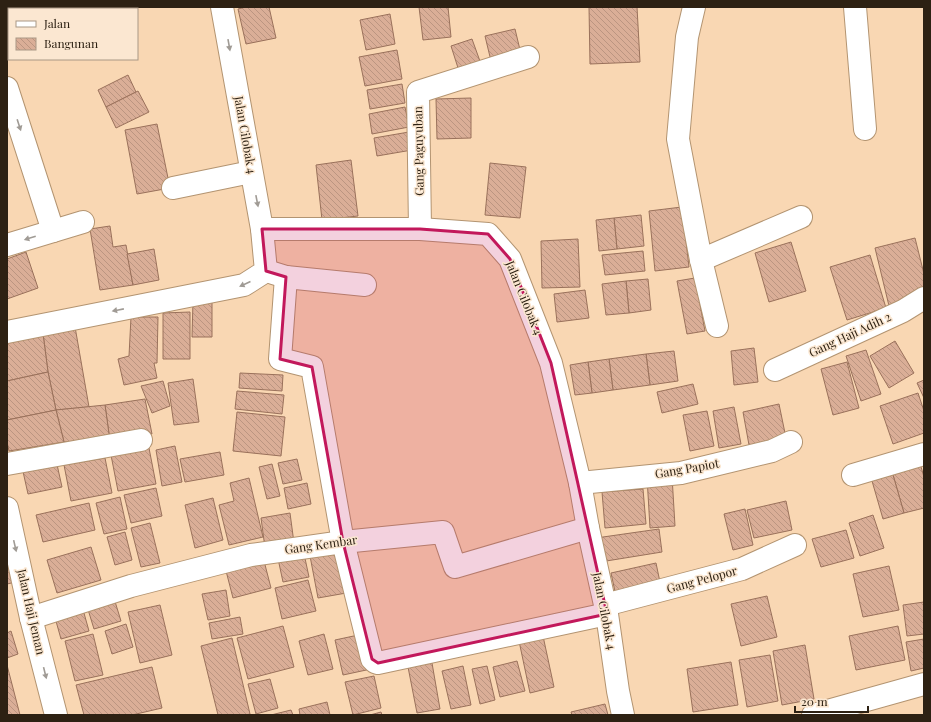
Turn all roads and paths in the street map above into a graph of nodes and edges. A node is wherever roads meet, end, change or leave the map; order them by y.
1 (222, 7) edge
2 (694, 7) edge
3 (855, 7) edge
4 (528, 57) dead end
5 (7, 88) edge
6 (865, 129) dead end
7 (251, 172) junction
8 (173, 188) dead end
9 (801, 217) dead end
10 (83, 222) dead end
11 (262, 229) junction
12 (420, 229) junction
13 (53, 231) junction
14 (7, 245) edge
15 (701, 260) junction
16 (276, 274) junction
17 (366, 284) dead end
18 (924, 298) edge
19 (718, 326) dead end
20 (7, 332) edge
21 (775, 370) dead end
22 (141, 440) dead end
23 (791, 442) dead end
24 (924, 454) edge
25 (7, 464) edge
26 (853, 475) dead end
27 (580, 483) junction
28 (7, 508) edge
29 (588, 528) junction
30 (343, 542) junction
31 (795, 545) dead end
32 (606, 610) junction
33 (32, 618) junction
34 (924, 684) edge
35 (56, 715) edge
36 (623, 715) edge
37 (816, 715) edge

1 -> 7 street, Jalan Cilobak 4
2 - 15 street
3 - 6 street
4 - 12 street, Gang Paguyuban
5 -> 13 street
7 - 8 street
7 -> 11 street, Jalan Cilobak 4
9 - 15 street
10 - 13 street
11 - 12 street, Jalan Cilobak 4
11 - 16 street
12 - 27 street, Jalan Cilobak 4
13 -> 14 street
15 - 19 street
16 - 17 street
16 -> 20 street
16 - 30 street
18 - 21 street, Gang Haji Adih 2
22 - 25 street
23 - 27 street, Gang Papiot
24 - 26 street
27 - 29 street, Jalan Cilobak 4
28 -> 33 street, Jalan Haji Jeman
29 - 30 street, Gang Kembar
29 - 32 street, Jalan Cilobak 4
30 - 32 street, Gang Pelopor
30 - 33 street, Gang Kembar
31 - 32 street, Gang Pelopor
32 - 36 street, Jalan Cilobak 4
33 -> 35 street, Jalan Haji Jeman
34 - 37 street

